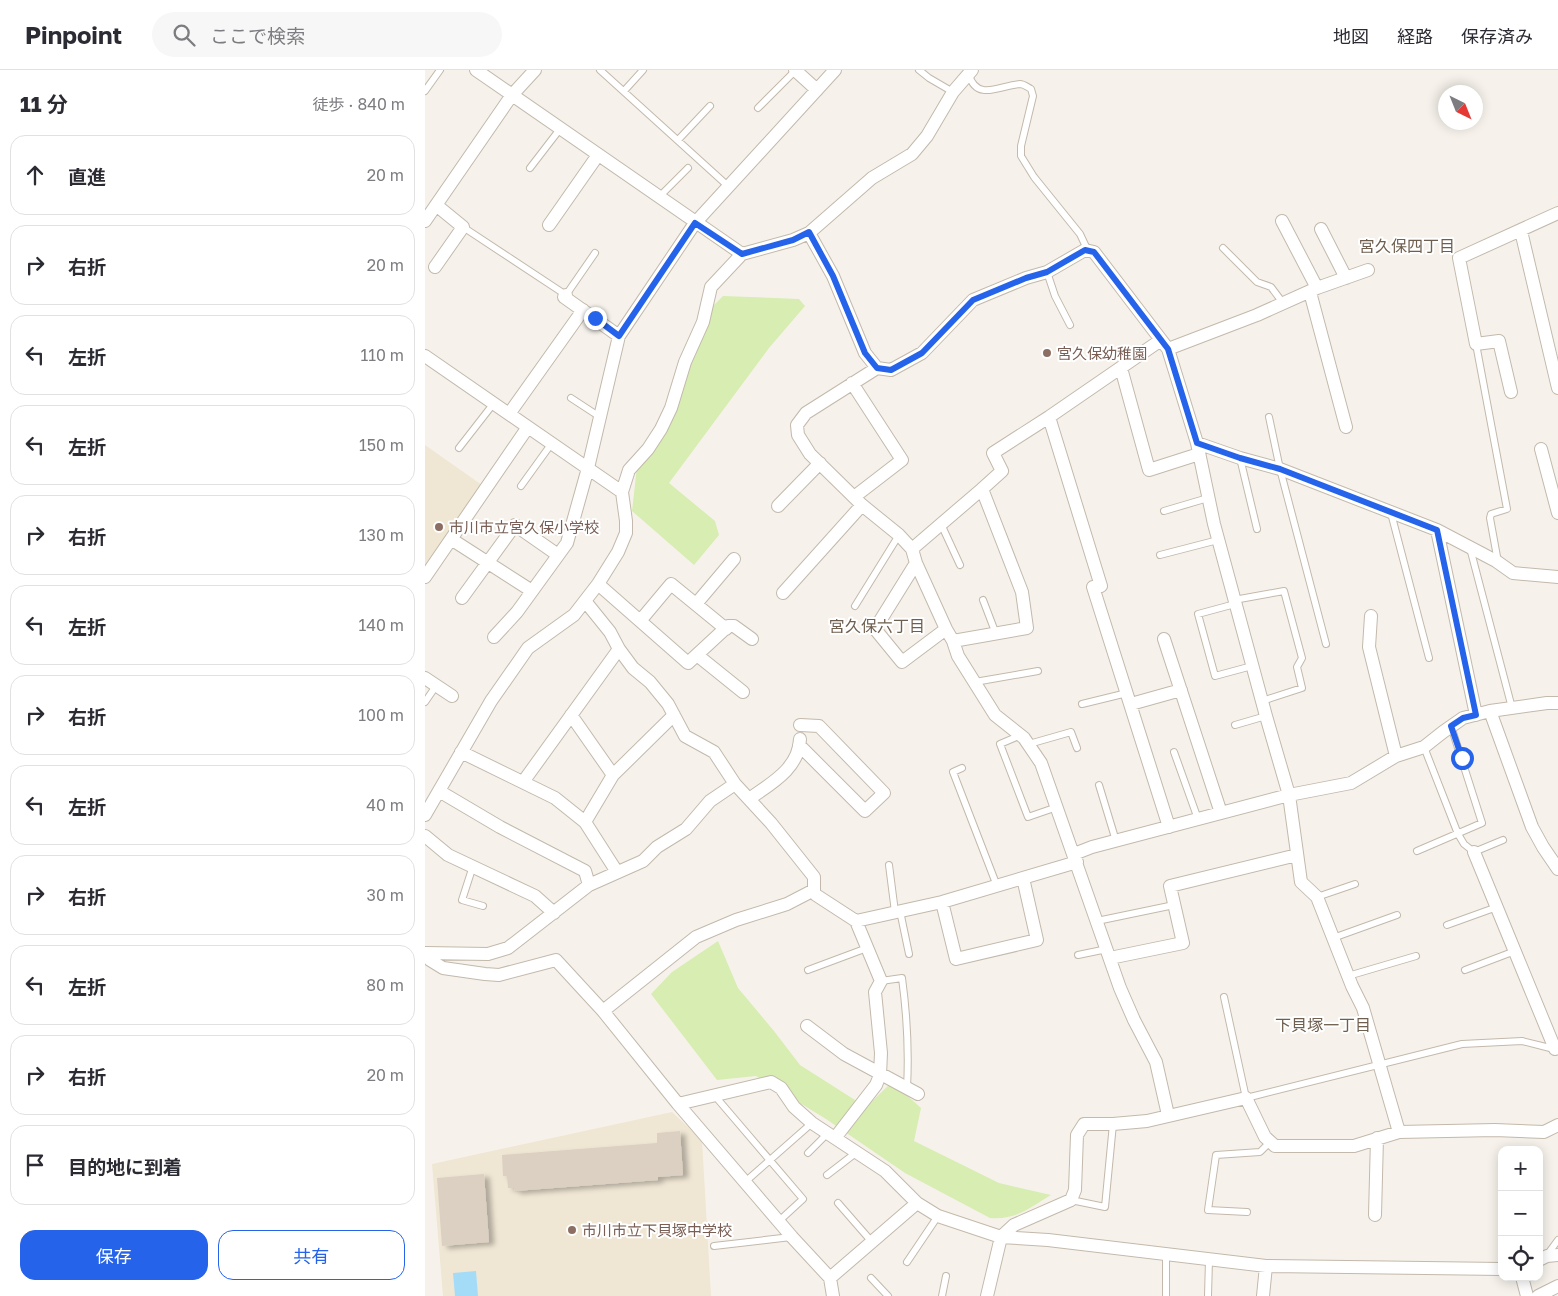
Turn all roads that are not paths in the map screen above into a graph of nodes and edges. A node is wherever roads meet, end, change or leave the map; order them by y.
1 (440, 70) edge
2 (476, 70) edge
3 (535, 70) edge
4 (643, 70) edge
5 (796, 70) edge
6 (835, 70) edge
7 (919, 70) edge
8 (603, 71) edge
9 (970, 73) edge
10 (817, 90) junction
11 (425, 91) edge
12 (623, 91) junction
13 (953, 92) junction
14 (512, 95) junction
15 (710, 106) dead end
16 (758, 108) dead end
17 (560, 129) junction
18 (678, 140) junction
19 (598, 156) junction
20 (530, 168) dead end
21 (688, 168) dead end
22 (728, 186) junction
23 (658, 198) junction
24 (436, 205) junction
25 (1558, 213) edge
26 (425, 221) edge
27 (1282, 221) dead end
28 (695, 223) junction
29 (549, 225) dead end
30 (463, 226) junction
31 (1321, 229) dead end
32 (1521, 231) junction
33 (809, 232) junction
34 (1223, 248) dead end
35 (1088, 251) junction
36 (595, 253) dead end
37 (742, 254) junction
38 (435, 267) dead end
39 (1368, 270) dead end
40 (1047, 272) junction
41 (1346, 278) junction
42 (1313, 290) junction
43 (566, 294) junction
44 (1283, 304) junction
45 (583, 310) junction
46 (1070, 325) dead end
47 (619, 336) junction
48 (1165, 344) junction
49 (1476, 344) junction
50 (425, 356) edge
51 (877, 368) junction
52 (1121, 368) junction
53 (852, 383) junction
54 (1558, 388) edge
55 (1511, 392) dead end
56 (571, 398) dead end
57 (493, 403) junction
58 (509, 414) junction
59 (1049, 417) junction
60 (1269, 417) dead end
61 (600, 418) junction
62 (528, 427) junction
63 (1346, 427) dead end
64 (551, 443) junction
65 (459, 448) dead end
66 (1198, 448) junction
67 (1541, 449) dead end
68 (1240, 458) junction
69 (819, 464) junction
70 (588, 468) junction
71 (1280, 469) junction
72 (521, 486) dead end
73 (982, 488) junction
74 (621, 492) junction
75 (1208, 498) junction
76 (857, 501) junction
77 (779, 506) dead end
78 (1164, 512) dead end
79 (1558, 512) edge
80 (1391, 513) junction
81 (941, 524) junction
82 (1257, 529) dead end
83 (1437, 530) junction
84 (899, 535) junction
85 (451, 539) junction
86 (1218, 540) junction
87 (1469, 547) junction
88 (913, 548) junction
89 (558, 555) junction
90 (1160, 555) dead end
91 (735, 559) dead end
92 (1498, 562) junction
93 (489, 563) junction
94 (917, 563) junction
95 (960, 565) dead end
96 (425, 577) edge
97 (1558, 577) edge
98 (598, 584) junction
99 (532, 591) junction
100 (783, 593) dead end
101 (462, 598) dead end
102 (983, 600) dead end
103 (585, 602) junction
104 (1235, 602) junction
105 (696, 604) junction
106 (855, 606) dead end
107 (1371, 616) dead end
108 (640, 621) junction
109 (726, 629) junction
110 (946, 629) junction
111 (996, 634) junction
112 (494, 637) dead end
113 (1164, 639) dead end
114 (752, 640) dead end
115 (953, 641) junction
116 (1325, 644) dead end
117 (619, 649) junction
118 (697, 655) junction
119 (1429, 658) dead end
120 (1252, 666) junction
121 (1037, 671) dead end
122 (425, 678) edge
123 (974, 682) junction
124 (436, 686) junction
125 (1181, 690) junction
126 (743, 692) dead end
127 (452, 696) dead end
128 (1129, 699) junction
129 (1262, 701) junction
130 (425, 702) edge
131 (1558, 703) edge
132 (1082, 704) dead end
133 (1512, 708) junction
134 (1490, 711) junction
135 (571, 714) junction
136 (673, 715) junction
137 (1476, 715) junction
138 (1266, 716) junction
139 (1235, 725) dead end
140 (1451, 726) junction
141 (1025, 740) junction
142 (799, 745) junction
143 (1424, 747) junction
144 (1077, 748) dead end
145 (461, 752) junction
146 (1174, 752) dead end
147 (1396, 756) junction
148 (962, 768) dead end
149 (613, 775) junction
150 (523, 782) junction
151 (735, 784) junction
152 (1099, 786) dead end
153 (439, 791) junction
154 (1289, 795) junction
155 (749, 799) junction
156 (1057, 807) junction
157 (1221, 813) junction
158 (425, 815) edge
159 (1198, 819) junction
160 (585, 822) junction
161 (1169, 827) junction
162 (1458, 834) junction
163 (425, 836) edge
164 (1503, 840) dead end
165 (1116, 841) junction
166 (1417, 851) dead end
167 (1474, 852) junction
168 (1297, 855) junction
169 (1075, 858) junction
170 (889, 865) dead end
171 (473, 866) junction
172 (1558, 869) edge
173 (617, 872) junction
174 (1023, 878) junction
175 (1355, 884) dead end
176 (589, 885) junction
177 (997, 886) junction
178 (814, 890) junction
179 (1317, 897) junction
180 (942, 902) junction
181 (1175, 905) junction
182 (483, 906) dead end
183 (1497, 907) junction
184 (898, 912) junction
185 (554, 913) junction
186 (1397, 915) dead end
187 (856, 921) junction
188 (1097, 921) junction
189 (1447, 925) dead end
190 (1333, 938) junction
191 (867, 948) junction
192 (1515, 951) junction
193 (425, 954) edge
194 (909, 954) dead end
195 (1109, 954) junction
196 (1078, 955) dead end
197 (1416, 956) dead end
198 (808, 970) dead end
199 (1465, 970) dead end
200 (1348, 976) junction
201 (881, 981) junction
202 (1224, 997) dead end
203 (603, 1011) junction
204 (807, 1026) dead end
205 (1557, 1050) edge
206 (1380, 1064) junction
207 (880, 1073) junction
208 (913, 1091) joint
209 (714, 1095) junction
210 (1246, 1098) junction
211 (678, 1104) junction
212 (1168, 1115) junction
213 (812, 1123) junction
214 (1113, 1124) junction
215 (1558, 1125) edge
216 (1399, 1132) junction
217 (831, 1136) junction
218 (1377, 1138) junction
219 (1270, 1142) junction
220 (808, 1152) dead end
221 (857, 1152) junction
222 (769, 1161) junction
223 (827, 1175) dead end
224 (745, 1182) junction
225 (1071, 1200) junction
226 (838, 1203) dead end
227 (917, 1203) junction
228 (1247, 1212) dead end
229 (1375, 1215) dead end
230 (938, 1216) junction
231 (779, 1221) junction
232 (792, 1237) junction
233 (1001, 1237) junction
234 (1558, 1240) edge
235 (872, 1242) junction
236 (714, 1246) dead end
237 (1166, 1254) junction
238 (1548, 1257) edge
239 (1209, 1260) junction
240 (907, 1262) dead end
241 (1266, 1266) junction
242 (1498, 1269) edge
243 (946, 1276) dead end
244 (830, 1278) junction
245 (871, 1278) dead end
246 (1523, 1281) edge
247 (1558, 1286) edge
248 (833, 1296) edge
249 (888, 1296) edge
250 (942, 1296) edge
251 (987, 1296) edge
252 (1166, 1296) edge
253 (1208, 1296) edge
254 (1263, 1296) edge
255 (1527, 1296) edge
256 (1538, 1296) edge

1 - 11 lane
2 - 14 street
3 - 14 street
4 - 12 lane
5 - 10 street
5 - 16 lane
6 - 10 street
7 - 13 lane
8 - 12 lane
9 - 13 street
9 - 35 lane
10 - 22 street
12 - 18 lane
13 - 33 street
14 - 17 street
14 - 24 street
15 - 18 lane
17 - 19 street
17 - 20 lane
18 - 22 lane
19 - 23 street
19 - 29 street
21 - 23 lane
22 - 28 street
23 - 28 street
24 - 26 street
24 - 30 street
25 - 32 street
27 - 42 street
28 - 37 street
28 - 47 street
30 - 38 street
30 - 43 lane
31 - 41 street
32 - 49 street
32 - 54 street
33 - 37 street
33 - 51 street
34 - 44 lane
35 - 40 street
35 - 48 street
36 - 43 lane
37 - 74 street
39 - 41 street
40 - 46 lane
40 - 51 street
41 - 42 street
42 - 44 street
42 - 63 street
43 - 45 street
44 - 48 street
45 - 47 street
45 - 58 street
47 - 61 street
48 - 52 street
48 - 66 street
49 - 55 street
49 - 92 lane
50 - 57 street
51 - 53 street
52 - 59 street
52 - 66 street
53 - 69 street
53 - 76 street
56 - 61 lane
57 - 58 street
57 - 65 lane
58 - 62 street
59 - 73 street
59 - 128 street
60 - 71 lane
61 - 70 street
62 - 64 street
62 - 85 street
64 - 70 street
64 - 72 lane
66 - 68 street
66 - 75 street
67 - 79 street
68 - 71 street
68 - 82 lane
69 - 76 street
69 - 77 street
70 - 74 street
70 - 89 street
71 - 80 street
71 - 116 lane
73 - 81 street
73 - 111 street
74 - 98 street
75 - 78 lane
75 - 86 street
76 - 84 street
76 - 100 street
80 - 83 street
80 - 119 lane
81 - 88 street
81 - 95 lane
83 - 87 street
83 - 137 street
84 - 88 street
84 - 106 lane
85 - 93 street
85 - 96 street
86 - 90 lane
86 - 104 street
87 - 92 street
87 - 133 lane
88 - 94 street
89 - 93 street
89 - 99 street
91 - 105 street
92 - 97 street
93 - 99 street
93 - 101 street
94 - 110 street
94 - 110 street
98 - 103 street
98 - 108 street
99 - 112 street
102 - 111 lane
103 - 117 street
103 - 145 street
104 - 120 street
104 - 120 lane
104 - 129 lane
105 - 108 street
105 - 109 street
107 - 147 street
108 - 118 street
109 - 114 street
109 - 118 street
110 - 115 street
111 - 115 street
113 - 125 street
115 - 123 street
117 - 135 street
117 - 136 street
118 - 126 street
120 - 129 street
121 - 123 lane
122 - 124 street
123 - 141 street
124 - 127 street
124 - 130 lane
125 - 128 street
125 - 157 street
128 - 132 lane
128 - 161 street
129 - 138 street
131 - 133 street
133 - 134 street
134 - 137 street
134 - 172 street
135 - 149 street
135 - 150 street
136 - 149 street
136 - 151 street
137 - 140 street
138 - 139 lane
138 - 154 street
140 - 143 street
140 - 162 lane
141 - 144 lane
141 - 156 street
141 - 156 lane
142 - 142 street
142 - 155 street
143 - 147 street
143 - 162 lane
145 - 150 street
145 - 153 street
146 - 159 lane
147 - 154 street
148 - 177 lane
149 - 160 street
150 - 160 street
151 - 155 street
151 - 173 street
152 - 165 lane
153 - 158 street
153 - 176 street
154 - 157 street
154 - 168 street
155 - 178 street
156 - 169 street
157 - 159 street
159 - 161 street
160 - 173 street
161 - 165 street
162 - 166 lane
162 - 167 lane
163 - 171 street
164 - 167 lane
165 - 169 street
167 - 183 street
168 - 179 street
168 - 181 street
169 - 174 street
169 - 188 street
170 - 184 lane
171 - 182 lane
171 - 185 street
173 - 176 street
174 - 177 street
174 - 180 street
175 - 179 lane
176 - 185 street
177 - 180 street
178 - 187 street
178 - 203 street
179 - 190 street
180 - 184 street
181 - 188 lane
181 - 195 street
183 - 189 lane
183 - 192 street
184 - 187 street
184 - 194 lane
185 - 193 street
186 - 190 lane
187 - 191 street
188 - 195 street
190 - 200 street
191 - 198 lane
191 - 201 street
192 - 199 lane
192 - 205 street
193 - 203 street
195 - 196 lane
195 - 212 street
197 - 200 lane
200 - 206 street
201 - 207 street
201 - 208 lane
202 - 210 lane
203 - 211 street
204 - 207 street
205 - 206 lane
206 - 210 lane
206 - 216 street
207 - 208 street
207 - 217 street
209 - 211 street
209 - 213 street
209 - 222 lane
210 - 212 street
210 - 219 street
211 - 224 street
212 - 214 street
213 - 217 street
213 - 222 lane
214 - 225 street
214 - 225 lane
215 - 216 street
216 - 218 street
217 - 220 lane
217 - 221 street
218 - 219 street
218 - 229 street
219 - 228 lane
221 - 223 lane
221 - 227 street
222 - 224 lane
222 - 231 lane
224 - 231 street
225 - 233 street
226 - 235 lane
227 - 230 street
227 - 235 street
230 - 233 street
230 - 240 lane
231 - 232 street
232 - 236 lane
232 - 244 street
233 - 237 street
233 - 251 street
234 - 238 lane
235 - 244 street
237 - 239 street
237 - 252 lane
239 - 241 street
239 - 253 lane
241 - 242 street
241 - 254 street
243 - 250 lane
244 - 248 street
245 - 249 lane
246 - 255 street
247 - 256 street

